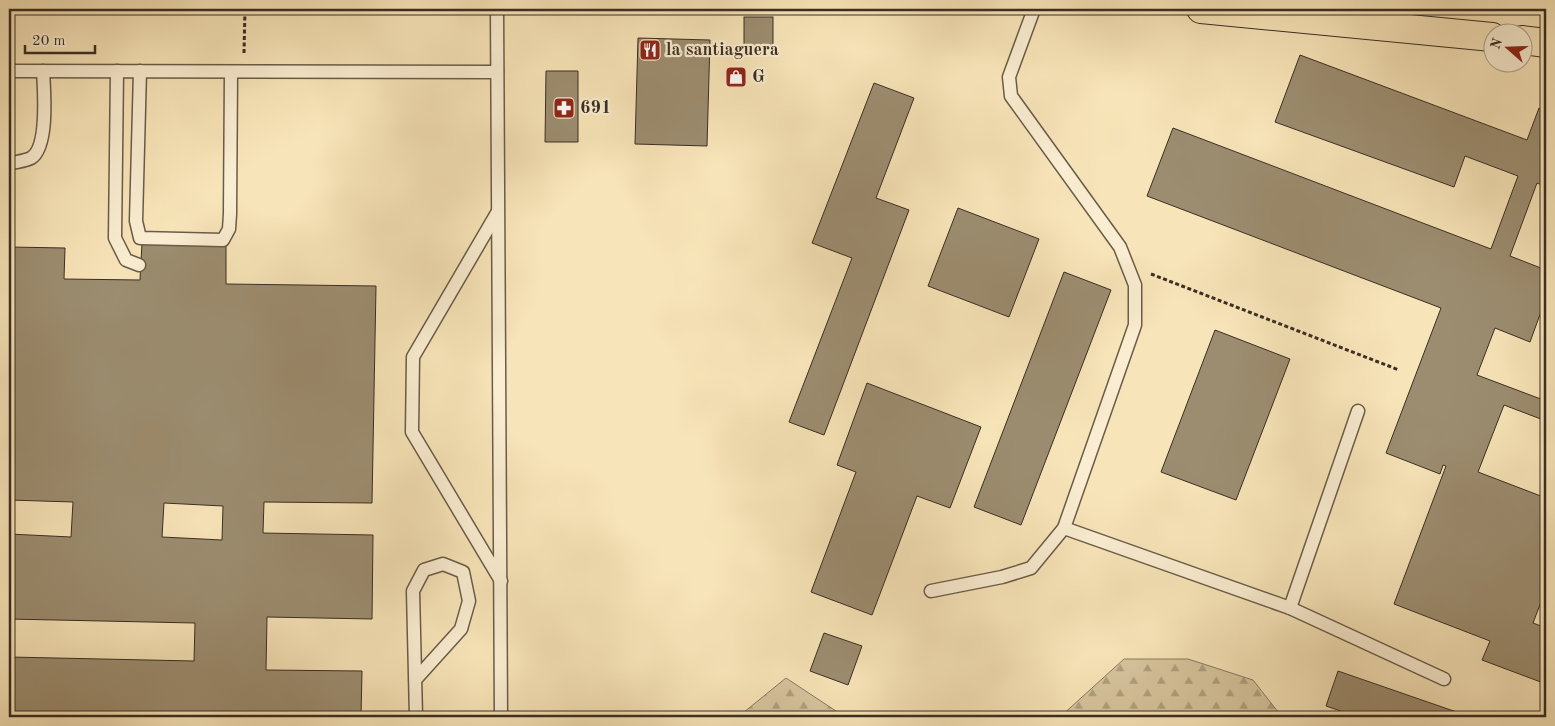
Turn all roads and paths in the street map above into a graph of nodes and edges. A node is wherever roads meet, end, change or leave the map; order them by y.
1 (245, 9) edge
2 (497, 9) edge
3 (1034, 9) edge
4 (1201, 9) edge
5 (1482, 36) edge
6 (1532, 41) edge
7 (1546, 43) edge
8 (9, 71) edge
9 (43, 71) junction
10 (117, 71) junction
11 (140, 71) junction
12 (238, 72) junction
13 (497, 72) junction
14 (9, 164) edge
15 (498, 212) junction
16 (139, 265) dead end
17 (1127, 265) junction
18 (1399, 370) dead end
19 (1358, 410) dead end
20 (1064, 528) junction
21 (501, 581) junction
22 (931, 592) dead end
23 (1290, 608) junction
24 (1444, 679) dead end
25 (415, 680) junction
26 (416, 717) edge
27 (501, 717) edge

1 - 12 path
2 - 13 lane
3 - 17 lane
4 - 5 main road
6 - 7 main road
8 - 9 lane
9 - 10 lane
9 - 14 lane
10 - 11 lane
10 - 16 lane
11 - 12 lane
11 - 12 lane
12 - 13 lane
13 - 15 lane
15 - 21 lane
15 - 21 lane
17 - 18 path
17 - 20 lane
19 - 23 lane
20 - 22 lane
20 - 23 lane
21 - 27 lane
23 - 24 lane
25 - 25 lane
25 - 26 lane

